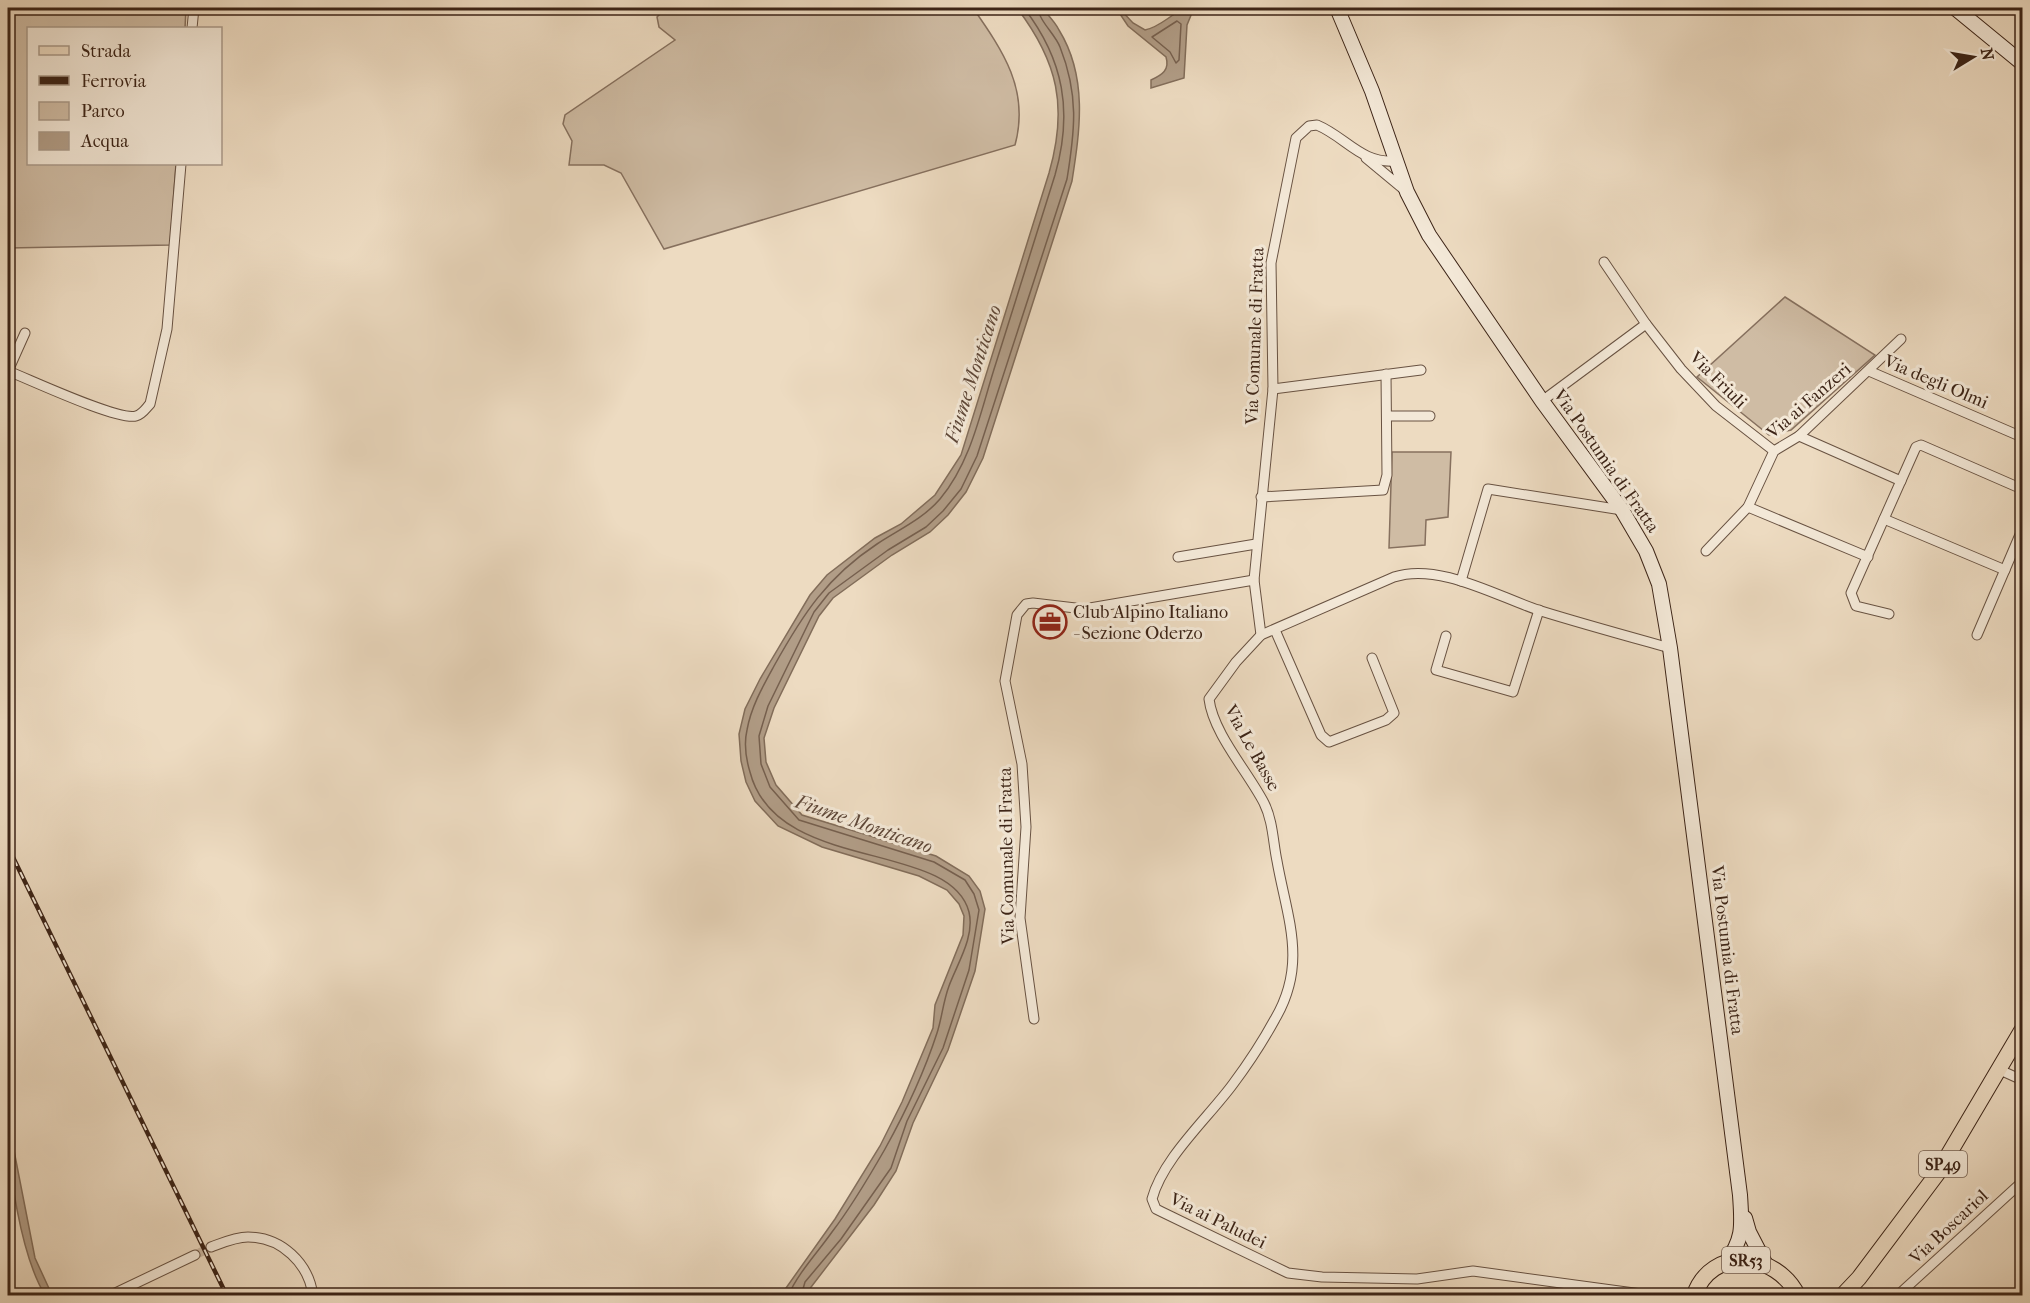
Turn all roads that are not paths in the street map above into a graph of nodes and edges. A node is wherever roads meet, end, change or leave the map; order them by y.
1 (194, 8) edge
2 (1336, 8) edge
3 (1955, 8) edge
4 (192, 27) edge
5 (2022, 63) edge
6 (1365, 156) junction
7 (1396, 161) junction
8 (181, 165) edge
9 (1407, 192) junction
10 (1604, 262) dead end
11 (1646, 324) junction
12 (25, 333) dead end
13 (1901, 339) dead end
14 (1421, 370) dead end
15 (1869, 371) junction
16 (1386, 374) junction
17 (1273, 388) junction
18 (1542, 401) junction
19 (1387, 416) junction
20 (1430, 416) dead end
21 (1799, 436) junction
22 (2022, 437) edge
23 (1774, 451) junction
24 (1901, 481) junction
25 (2022, 489) edge
26 (1261, 497) junction
27 (1748, 507) junction
28 (1622, 510) junction
29 (1884, 519) junction
30 (2022, 530) edge
31 (1256, 544) junction
32 (1706, 551) dead end
33 (1179, 557) dead end
34 (1868, 557) junction
35 (2005, 570) junction
36 (1254, 580) junction
37 (1461, 581) junction
38 (1539, 610) junction
39 (1889, 614) dead end
40 (1275, 630) junction
41 (1260, 635) junction
42 (1977, 635) dead end
43 (1446, 636) dead end
44 (1670, 648) junction
45 (1372, 658) dead end
46 (1276, 858) joint
47 (1034, 1019) dead end
48 (2022, 1030) edge
49 (2000, 1070) junction
50 (2022, 1080) edge
51 (2022, 1182) edge
52 (1740, 1195) junction
53 (211, 1247) tunnel mouth
54 (195, 1255) tunnel mouth
55 (1726, 1263) junction
56 (1765, 1263) junction
57 (1796, 1291) edge
58 (1842, 1293) edge
59 (1692, 1294) edge
60 (1651, 1295) edge
61 (109, 1296) edge
62 (313, 1296) edge
63 (1807, 1296) edge
64 (1897, 1296) edge

1 - 4 street
2 - 7 main road, Via Postumia di Fratta / SR53
3 - 5 main road
6 - 7 street, Via Comunale di Fratta
6 - 9 street
6 - 17 street, Via Comunale di Fratta
7 - 9 main road, Via Postumia di Fratta / SR53
8 - 12 street
9 - 18 main road, Via Postumia di Fratta / SR53
10 - 11 street, Via Friuli
11 - 18 street
11 - 23 street, Via Friuli
13 - 15 street, Via ai Fanzeri
14 - 16 street
15 - 21 street, Via ai Fanzeri
15 - 22 street, Via degli Olmi
16 - 17 street
16 - 19 street
17 - 26 street, Via Comunale di Fratta
18 - 28 main road, Via Postumia di Fratta / SR53
19 - 20 street
19 - 26 street
21 - 23 street, Via ai Fanzeri
21 - 24 street
23 - 27 street, Via ai Fanzeri
24 - 25 street
24 - 29 street
26 - 31 street, Via Comunale di Fratta
27 - 32 street, Via ai Fanzeri
27 - 34 street
28 - 37 street
28 - 44 main road, Via Postumia di Fratta / SR53
29 - 34 street
29 - 35 street
30 - 35 street
31 - 33 street
31 - 36 street, Via Comunale di Fratta
34 - 39 street
35 - 42 street
36 - 41 street
36 - 47 street, Via Comunale di Fratta
37 - 38 street, Via Le Basse
37 - 40 street, Via Le Basse
38 - 43 street
38 - 44 street, Via Le Basse
40 - 41 street, Via Le Basse
40 - 45 street
41 - 46 street, Via Le Basse
44 - 52 main road, Via Postumia di Fratta / SR53
46 - 60 street, Via ai Paludei
48 - 49 main road, SP49
49 - 50 street
49 - 58 main road, SP49
51 - 64 street, Via Boscariol
52 - 55 main road, Via Postumia di Fratta / SR53
52 - 56 main road, Via Postumia di Fratta / SR53
53 - 62 street
54 - 61 street
55 - 56 main road, SR53
55 - 59 main road, SR53
56 - 57 main road, SR53
57 - 63 main road

